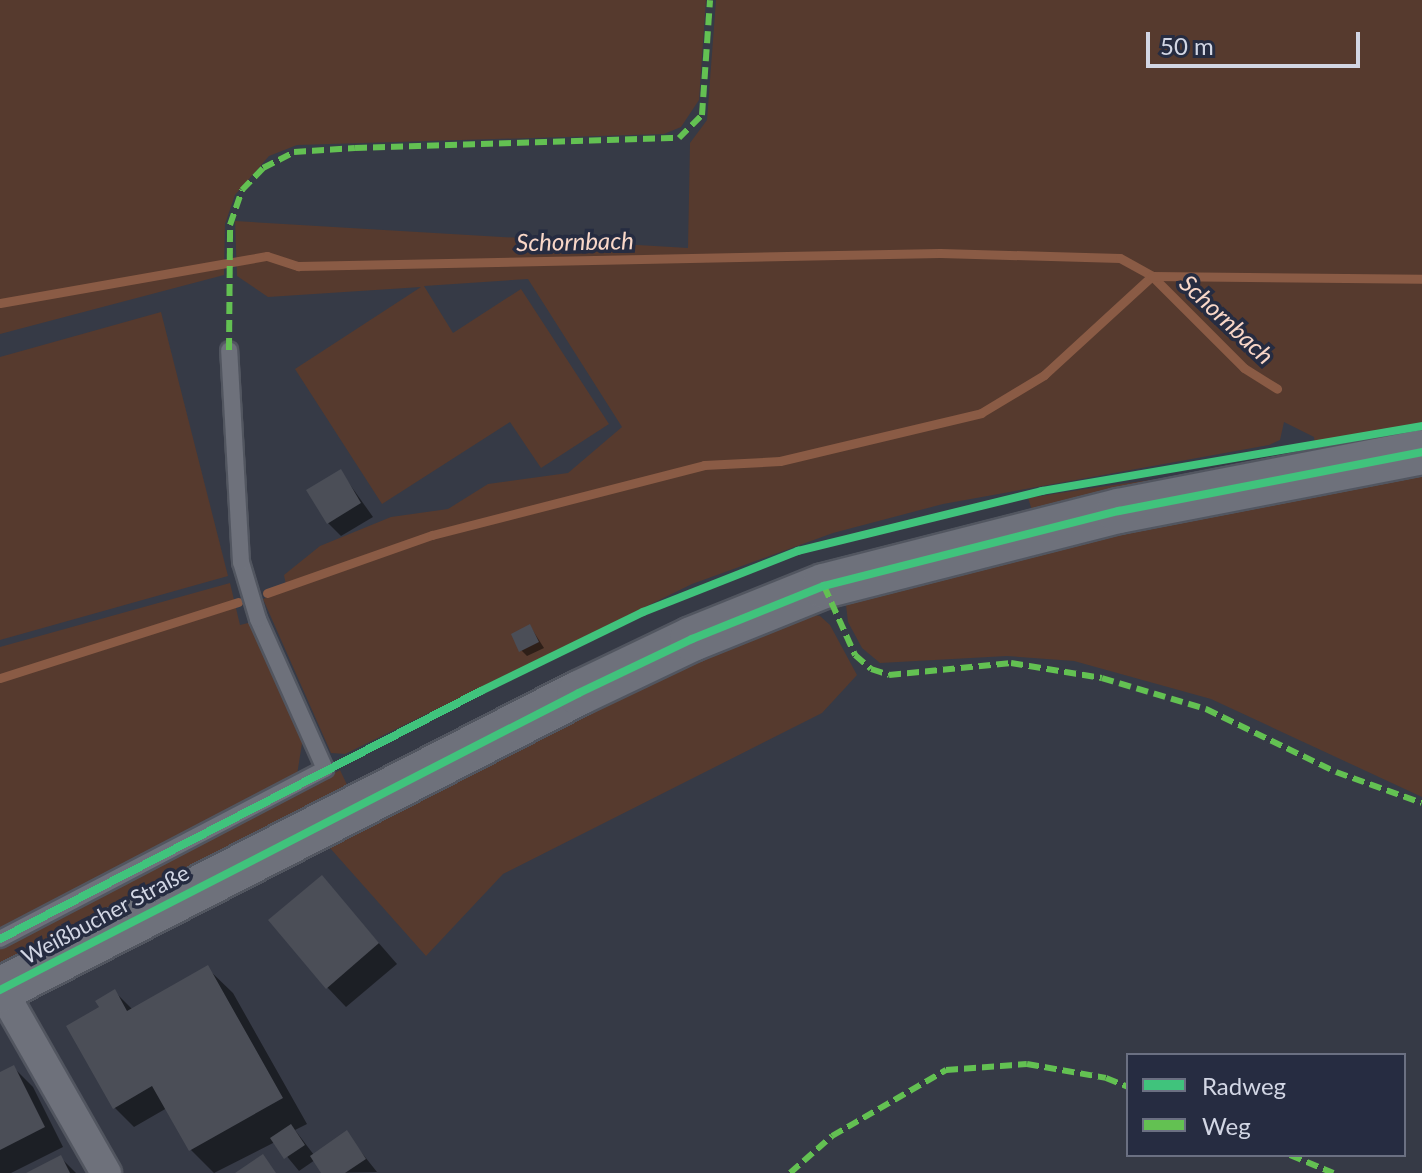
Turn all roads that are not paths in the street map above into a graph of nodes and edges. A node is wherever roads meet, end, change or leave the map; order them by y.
1 (229, 350) dead end
2 (1422, 452) edge
3 (0, 939) edge
4 (0, 990) edge
5 (106, 1173) edge

1 - 3 lane
2 - 4 street, Weißbucher Straße
4 - 5 street

